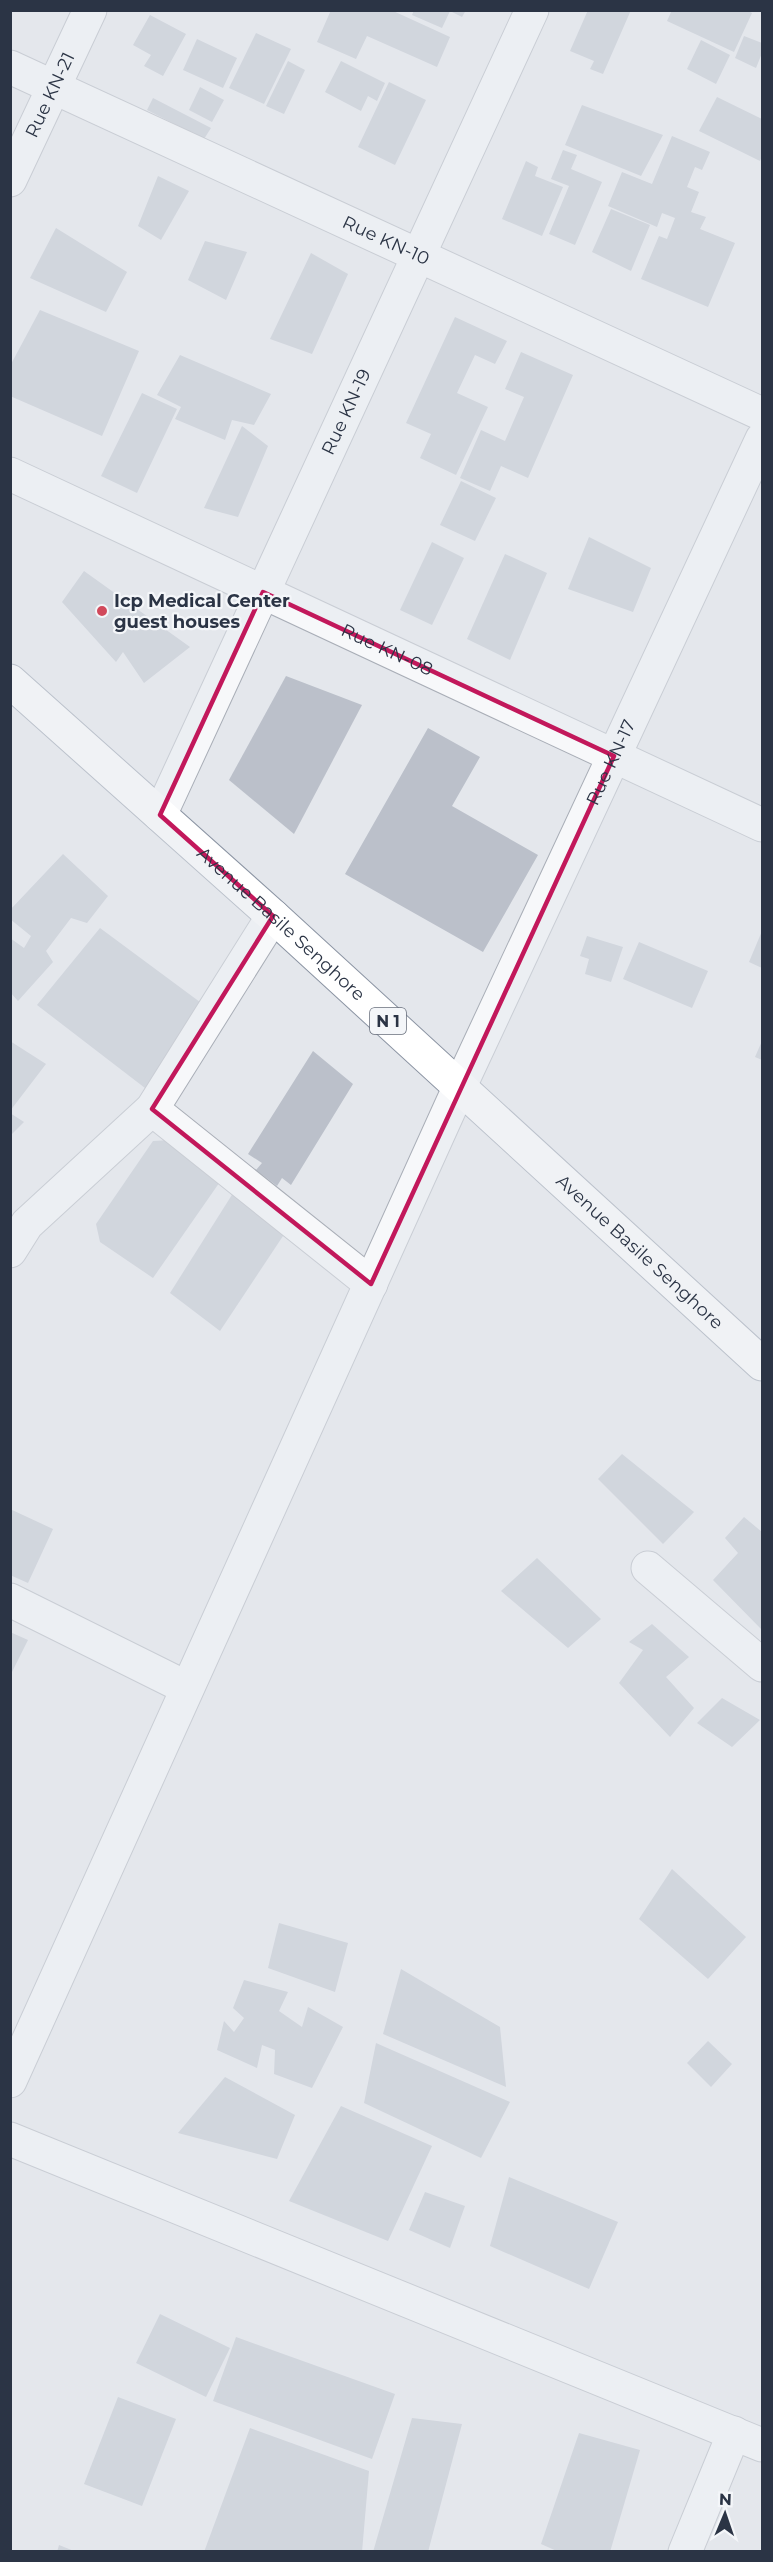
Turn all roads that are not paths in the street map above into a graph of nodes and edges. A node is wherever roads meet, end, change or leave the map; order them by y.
1 (90, 10) edge
2 (532, 10) edge
3 (10, 67) edge
4 (54, 87) junction
5 (10, 180) edge
6 (419, 256) junction
7 (762, 414) edge
8 (762, 439) edge
9 (10, 474) edge
10 (263, 592) junction
11 (10, 681) edge
12 (614, 756) junction
13 (160, 815) junction
14 (762, 825) edge
15 (273, 916) junction
16 (460, 1086) junction
17 (152, 1109) junction
18 (19, 1217) edge
19 (10, 1251) edge
20 (370, 1284) junction
21 (762, 1364) edge
22 (648, 1568) dead end
23 (10, 1600) edge
24 (762, 1665) edge
25 (187, 1688) junction
26 (10, 2081) edge
27 (10, 2139) edge
28 (748, 2439) edge
29 (685, 2552) edge

1 - 4 street, Rue KN-21
2 - 6 street, Rue KN-19
3 - 4 street, Rue KN-10
4 - 5 street, Rue KN-21
4 - 6 street, Rue KN-10
6 - 7 street, Rue KN-10
6 - 10 street, Rue KN-19
8 - 12 street, Rue KN-17
9 - 10 street, Rue KN-08
10 - 12 street, Rue KN-08
10 - 13 street, Rue KN-19
11 - 13 highway, Avenue Basile Senghore / N 1
12 - 14 street, Rue KN-08
12 - 16 street, Rue KN-17
13 - 15 highway, Avenue Basile Senghore / N 1
15 - 16 highway, Avenue Basile Senghore / N 1
15 - 17 street
16 - 20 street, Rue KN-17
16 - 21 highway, Avenue Basile Senghore / N 1
17 - 18 street
17 - 20 street
18 - 19 street
20 - 25 street, Rue KN-17
22 - 24 street
23 - 25 street
25 - 26 street, Rue KN-17
27 - 28 street
28 - 29 street

